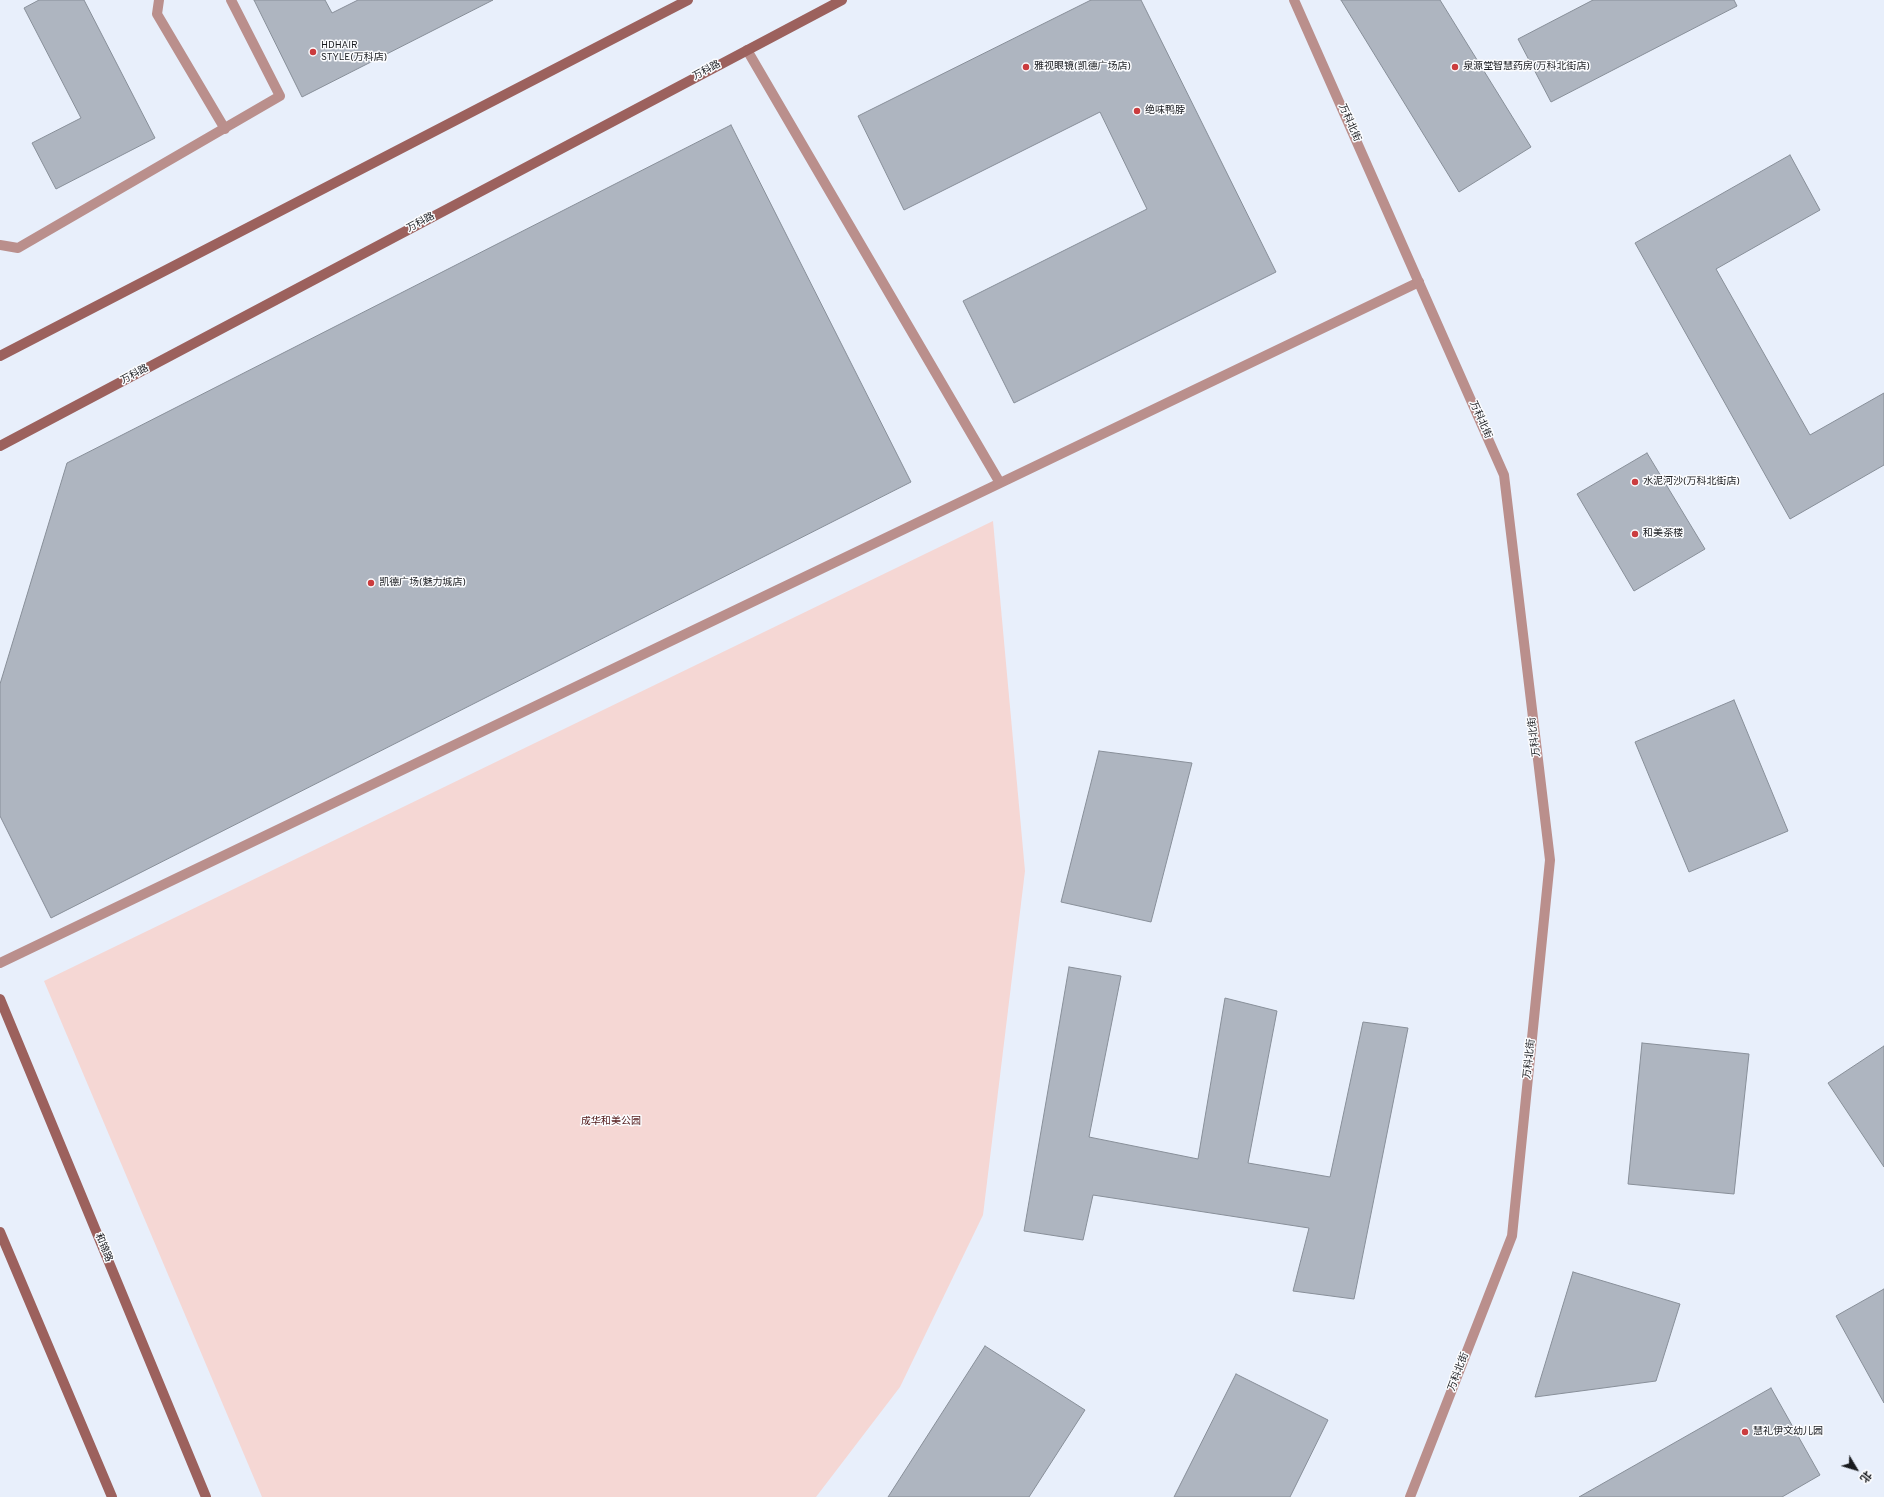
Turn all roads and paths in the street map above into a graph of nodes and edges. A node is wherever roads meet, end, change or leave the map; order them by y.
1 (159, 0) edge
2 (231, 0) edge
3 (688, 0) edge
4 (842, 0) edge
5 (1294, 0) edge
6 (747, 50) junction
7 (225, 129) junction
8 (0, 245) edge
9 (1419, 282) junction
10 (0, 356) edge
11 (0, 446) edge
12 (1000, 483) junction
13 (0, 963) edge
14 (0, 999) edge
15 (0, 1232) edge
16 (112, 1497) edge
17 (206, 1497) edge
18 (1410, 1497) edge

1 - 7 street
2 - 7 street
3 - 10 main road
4 - 6 main road, 万科路
5 - 9 street, 万科北街
6 - 11 main road, 万科路
6 - 12 street
7 - 8 street
9 - 12 street
9 - 18 street, 万科北街
12 - 13 street
14 - 17 main road, 和锦路
15 - 16 main road

